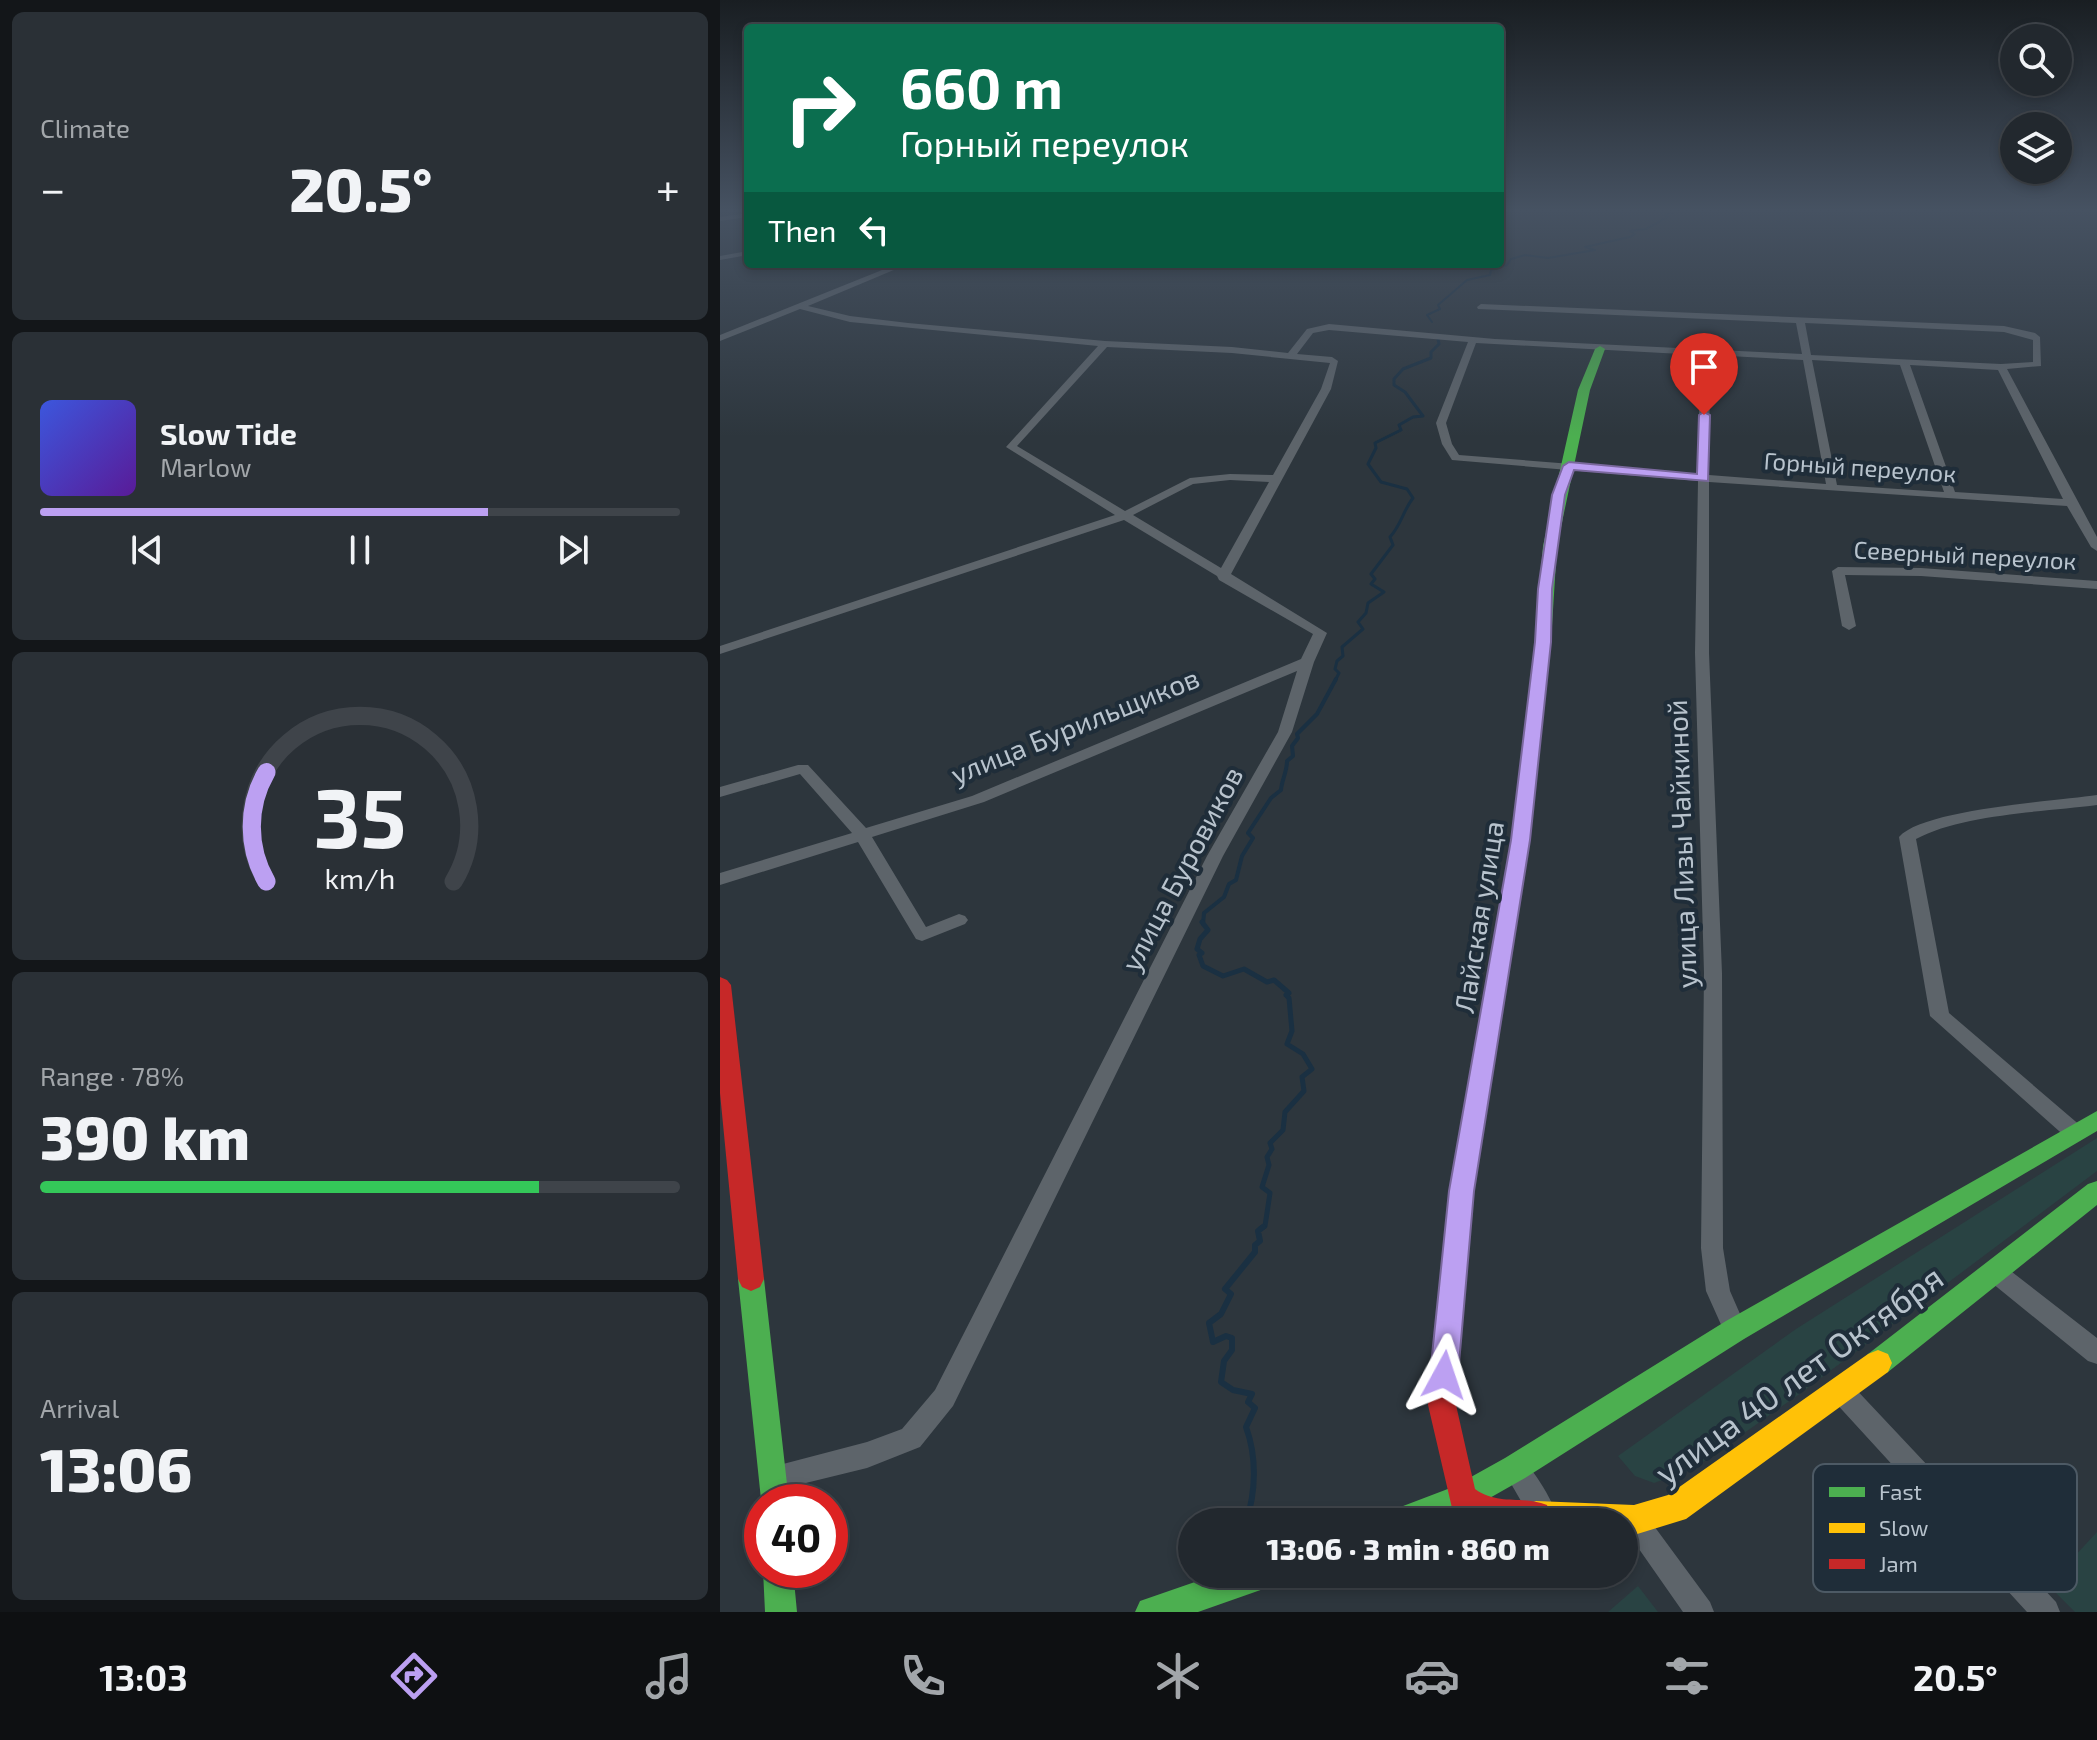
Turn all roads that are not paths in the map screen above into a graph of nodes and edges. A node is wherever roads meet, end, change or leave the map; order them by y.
1 (848, 286) edge
2 (798, 306) junction
3 (1481, 307) dead end
4 (1800, 320) junction
5 (720, 338) edge
6 (1473, 340) junction
7 (1105, 344) junction
8 (1600, 349) junction
9 (1705, 353) junction
10 (1291, 355) junction
11 (1806, 358) junction
12 (1904, 363) junction
13 (2001, 367) junction
14 (1569, 466) junction
15 (1703, 478) junction
16 (1278, 479) junction
17 (1832, 488) junction
18 (1951, 496) junction
19 (2071, 503) junction
20 (1123, 516) junction
21 (2097, 547) edge
22 (1223, 577) junction
23 (2097, 585) edge
24 (1849, 626) dead end
25 (720, 650) edge
26 (1307, 662) junction
27 (720, 792) edge
28 (2097, 800) edge
29 (862, 834) junction
30 (720, 879) edge
31 (959, 920) dead end
32 (720, 985) edge
33 (727, 1102) edge
34 (2097, 1120) edge
35 (2075, 1133) junction
36 (2097, 1191) edge
37 (1995, 1272) junction
38 (1735, 1330) junction
39 (2097, 1353) edge
40 (1842, 1392) junction
41 (1908, 1464) edge
42 (1515, 1468) junction
43 (773, 1478) junction
44 (773, 1484) edge
45 (1462, 1498) junction
46 (1437, 1508) edge
47 (1476, 1508) edge
48 (1540, 1508) edge
49 (1638, 1519) edge
50 (1638, 1526) edge
51 (779, 1588) edge
52 (1222, 1588) edge
53 (2026, 1592) edge
54 (781, 1612) edge
55 (1151, 1612) edge
56 (1700, 1612) edge
57 (2046, 1612) edge

1 - 2 street
2 - 5 street
2 - 7 street
3 - 4 street
4 - 11 street
4 - 13 street
6 - 8 street
6 - 10 street
6 - 14 street, Горный переулок
7 - 10 street
7 - 20 street, улица Буровиков
8 - 9 street
8 - 14 street, Лайская улица
9 - 11 street
9 - 15 street, улица Лизы Чайкиной
10 - 16 street
11 - 12 street
11 - 17 street
12 - 13 street
12 - 18 street
13 - 19 street
14 - 15 street, Горный переулок
14 - 45 street, Лайская улица
15 - 17 street, Горный переулок
15 - 38 street, улица Лизы Чайкиной
16 - 20 street
16 - 22 street
17 - 18 street, Горный переулок
18 - 19 street, Горный переулок
19 - 21 street
20 - 22 street, улица Буровиков
20 - 25 street
22 - 26 street, улица Буровиков
23 - 24 street, Северный переулок
26 - 29 street, улица Бурильщиков
26 - 43 street, улица Буровиков
27 - 29 street
28 - 35 street
29 - 30 street, улица Бурильщиков
29 - 31 street
32 - 33 street
33 - 43 street
34 - 35 street, улица 40 лет Октября
35 - 38 street, улица 40 лет Октября
36 - 37 street, улица 40 лет Октября
37 - 39 street
37 - 40 street, улица 40 лет Октября
38 - 42 street, улица 40 лет Октября
40 - 41 street
40 - 49 street, улица 40 лет Октября
42 - 45 street, улица 40 лет Октября
42 - 48 street
43 - 44 street
45 - 46 street, улица 40 лет Октября
45 - 47 street, улица 40 лет Октября
50 - 56 street
51 - 54 street
52 - 55 street
53 - 57 street

